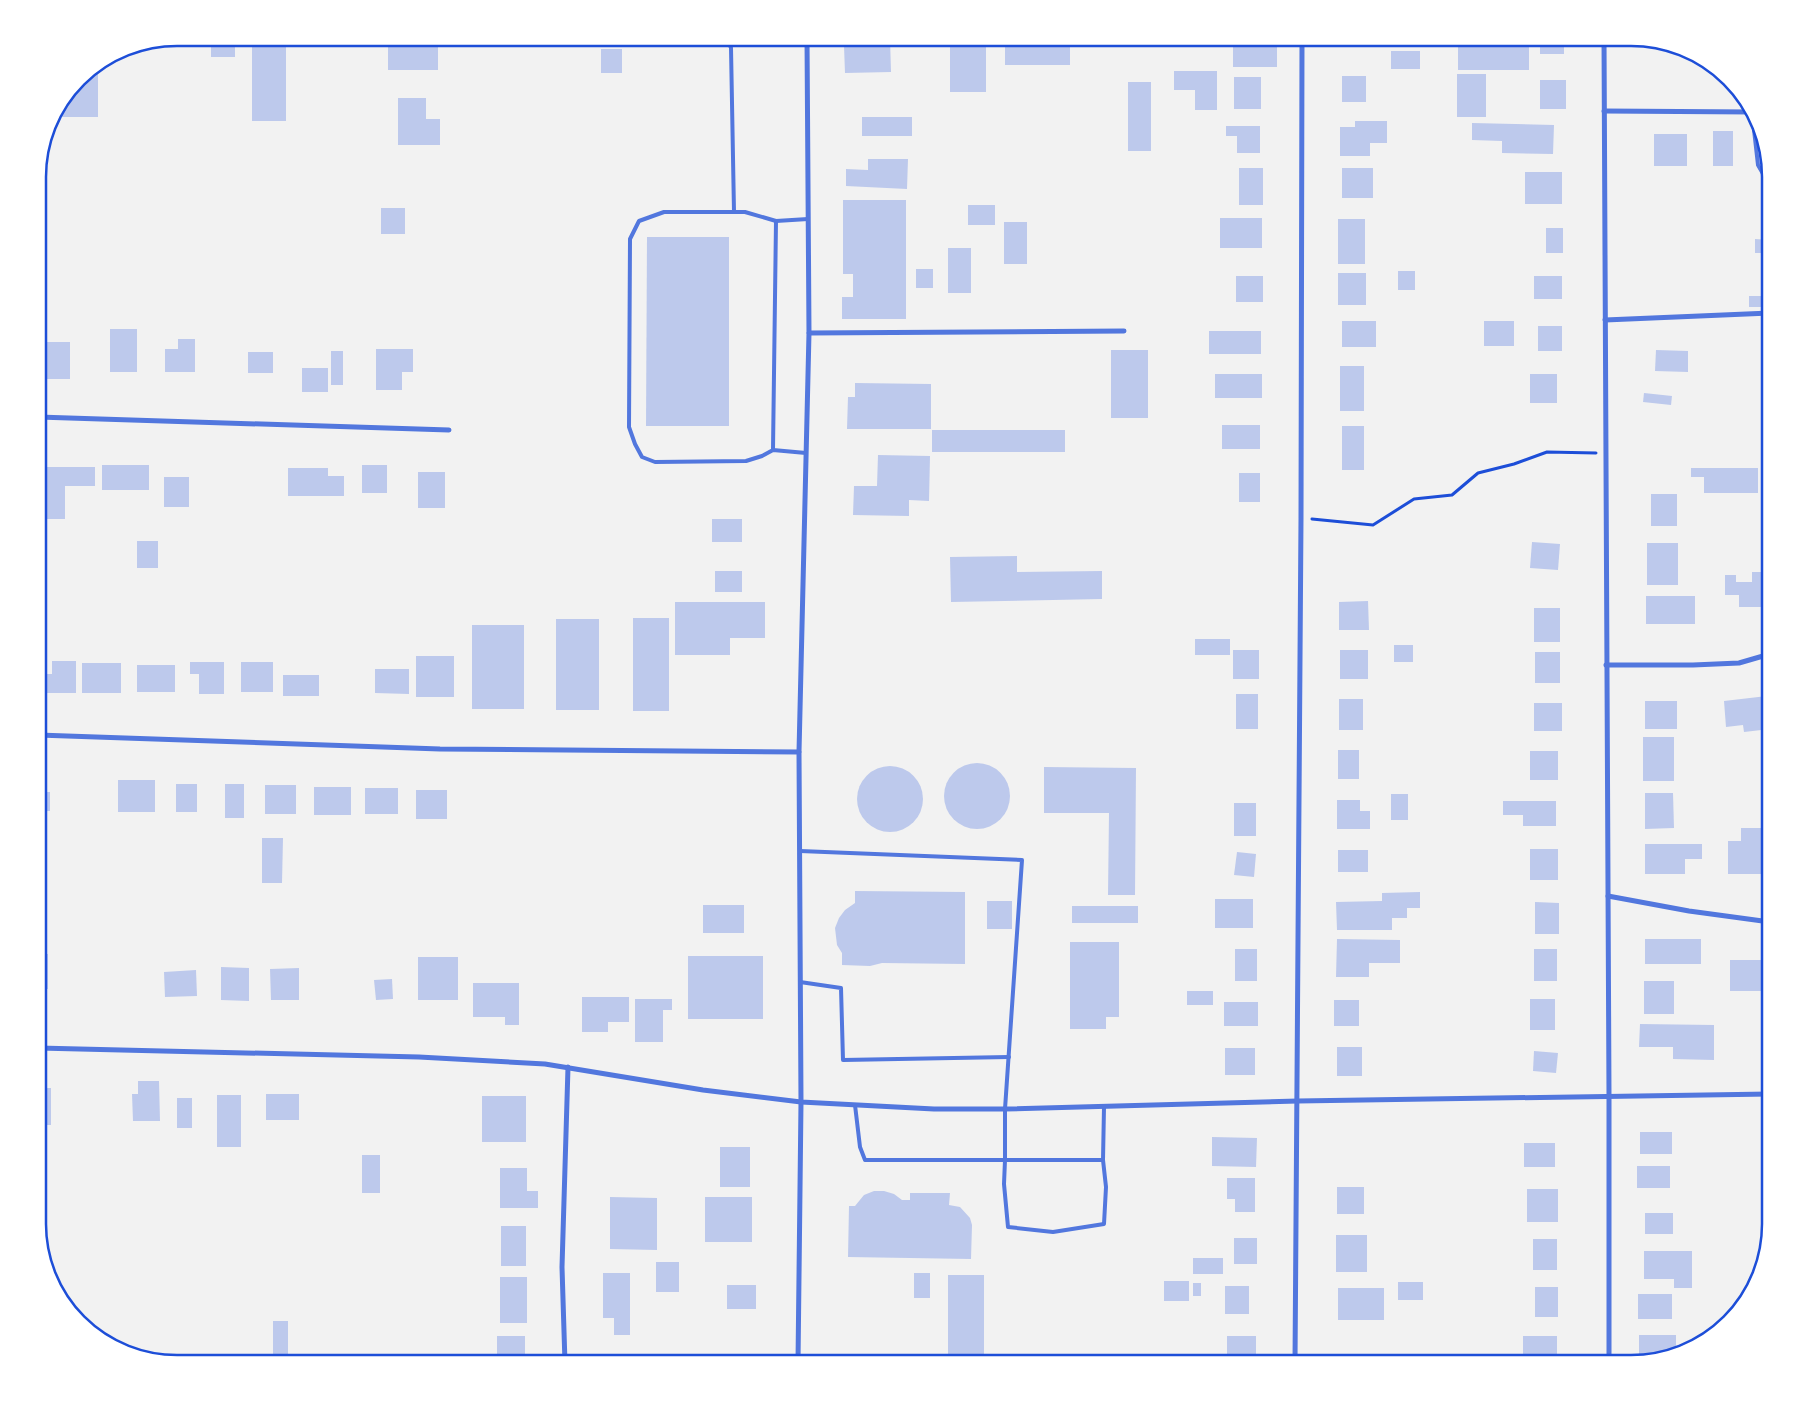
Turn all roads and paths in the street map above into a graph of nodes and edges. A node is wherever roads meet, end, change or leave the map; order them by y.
1 (1302, 46) edge
2 (1604, 46) edge
3 (730, 47) edge
4 (808, 47) edge
5 (1604, 111) junction
6 (1744, 112) edge
7 (1755, 136) edge
8 (1762, 171) edge
9 (734, 212) junction
10 (808, 219) junction
11 (776, 221) junction
12 (1762, 312) edge
13 (1605, 320) junction
14 (1124, 331) dead end
15 (808, 334) junction
16 (47, 417) edge
17 (449, 430) dead end
18 (773, 450) junction
19 (806, 453) junction
20 (1605, 453) junction
21 (1301, 518) junction
22 (1762, 656) edge
23 (1606, 665) junction
24 (47, 735) edge
25 (799, 752) junction
26 (800, 851) junction
27 (1608, 896) junction
28 (1762, 921) edge
29 (800, 982) junction
30 (47, 1048) edge
31 (1009, 1057) junction
32 (568, 1068) junction
33 (1762, 1094) edge
34 (1609, 1096) junction
35 (1298, 1101) junction
36 (801, 1102) junction
37 (855, 1105) junction
38 (1104, 1106) junction
39 (1005, 1109) junction
40 (1005, 1160) junction
41 (1103, 1160) junction
42 (565, 1355) edge
43 (798, 1355) edge
44 (1295, 1355) edge
45 (1609, 1355) edge

1 - 21 street
2 - 5 street
3 - 9 lane
4 - 10 street
5 - 6 street
5 - 13 street
7 - 8 lane
9 - 11 lane
9 - 18 lane
10 - 11 lane
10 - 15 street
11 - 18 lane
12 - 13 street
13 - 20 street
14 - 15 street
15 - 19 street
16 - 17 street
18 - 19 lane
19 - 25 street
20 - 21 path
20 - 23 street
21 - 35 street
22 - 23 street
23 - 27 street
24 - 25 street
25 - 26 street
26 - 29 street
26 - 31 lane
27 - 28 street
27 - 34 street
29 - 31 lane
29 - 36 street
30 - 32 street
31 - 39 lane
32 - 36 street
32 - 42 street
33 - 34 street
34 - 35 street
34 - 45 street
35 - 38 street
35 - 44 street
36 - 37 street
36 - 43 street
37 - 39 street
37 - 40 lane
38 - 39 street
38 - 41 lane
39 - 40 lane
40 - 41 lane
40 - 41 lane

